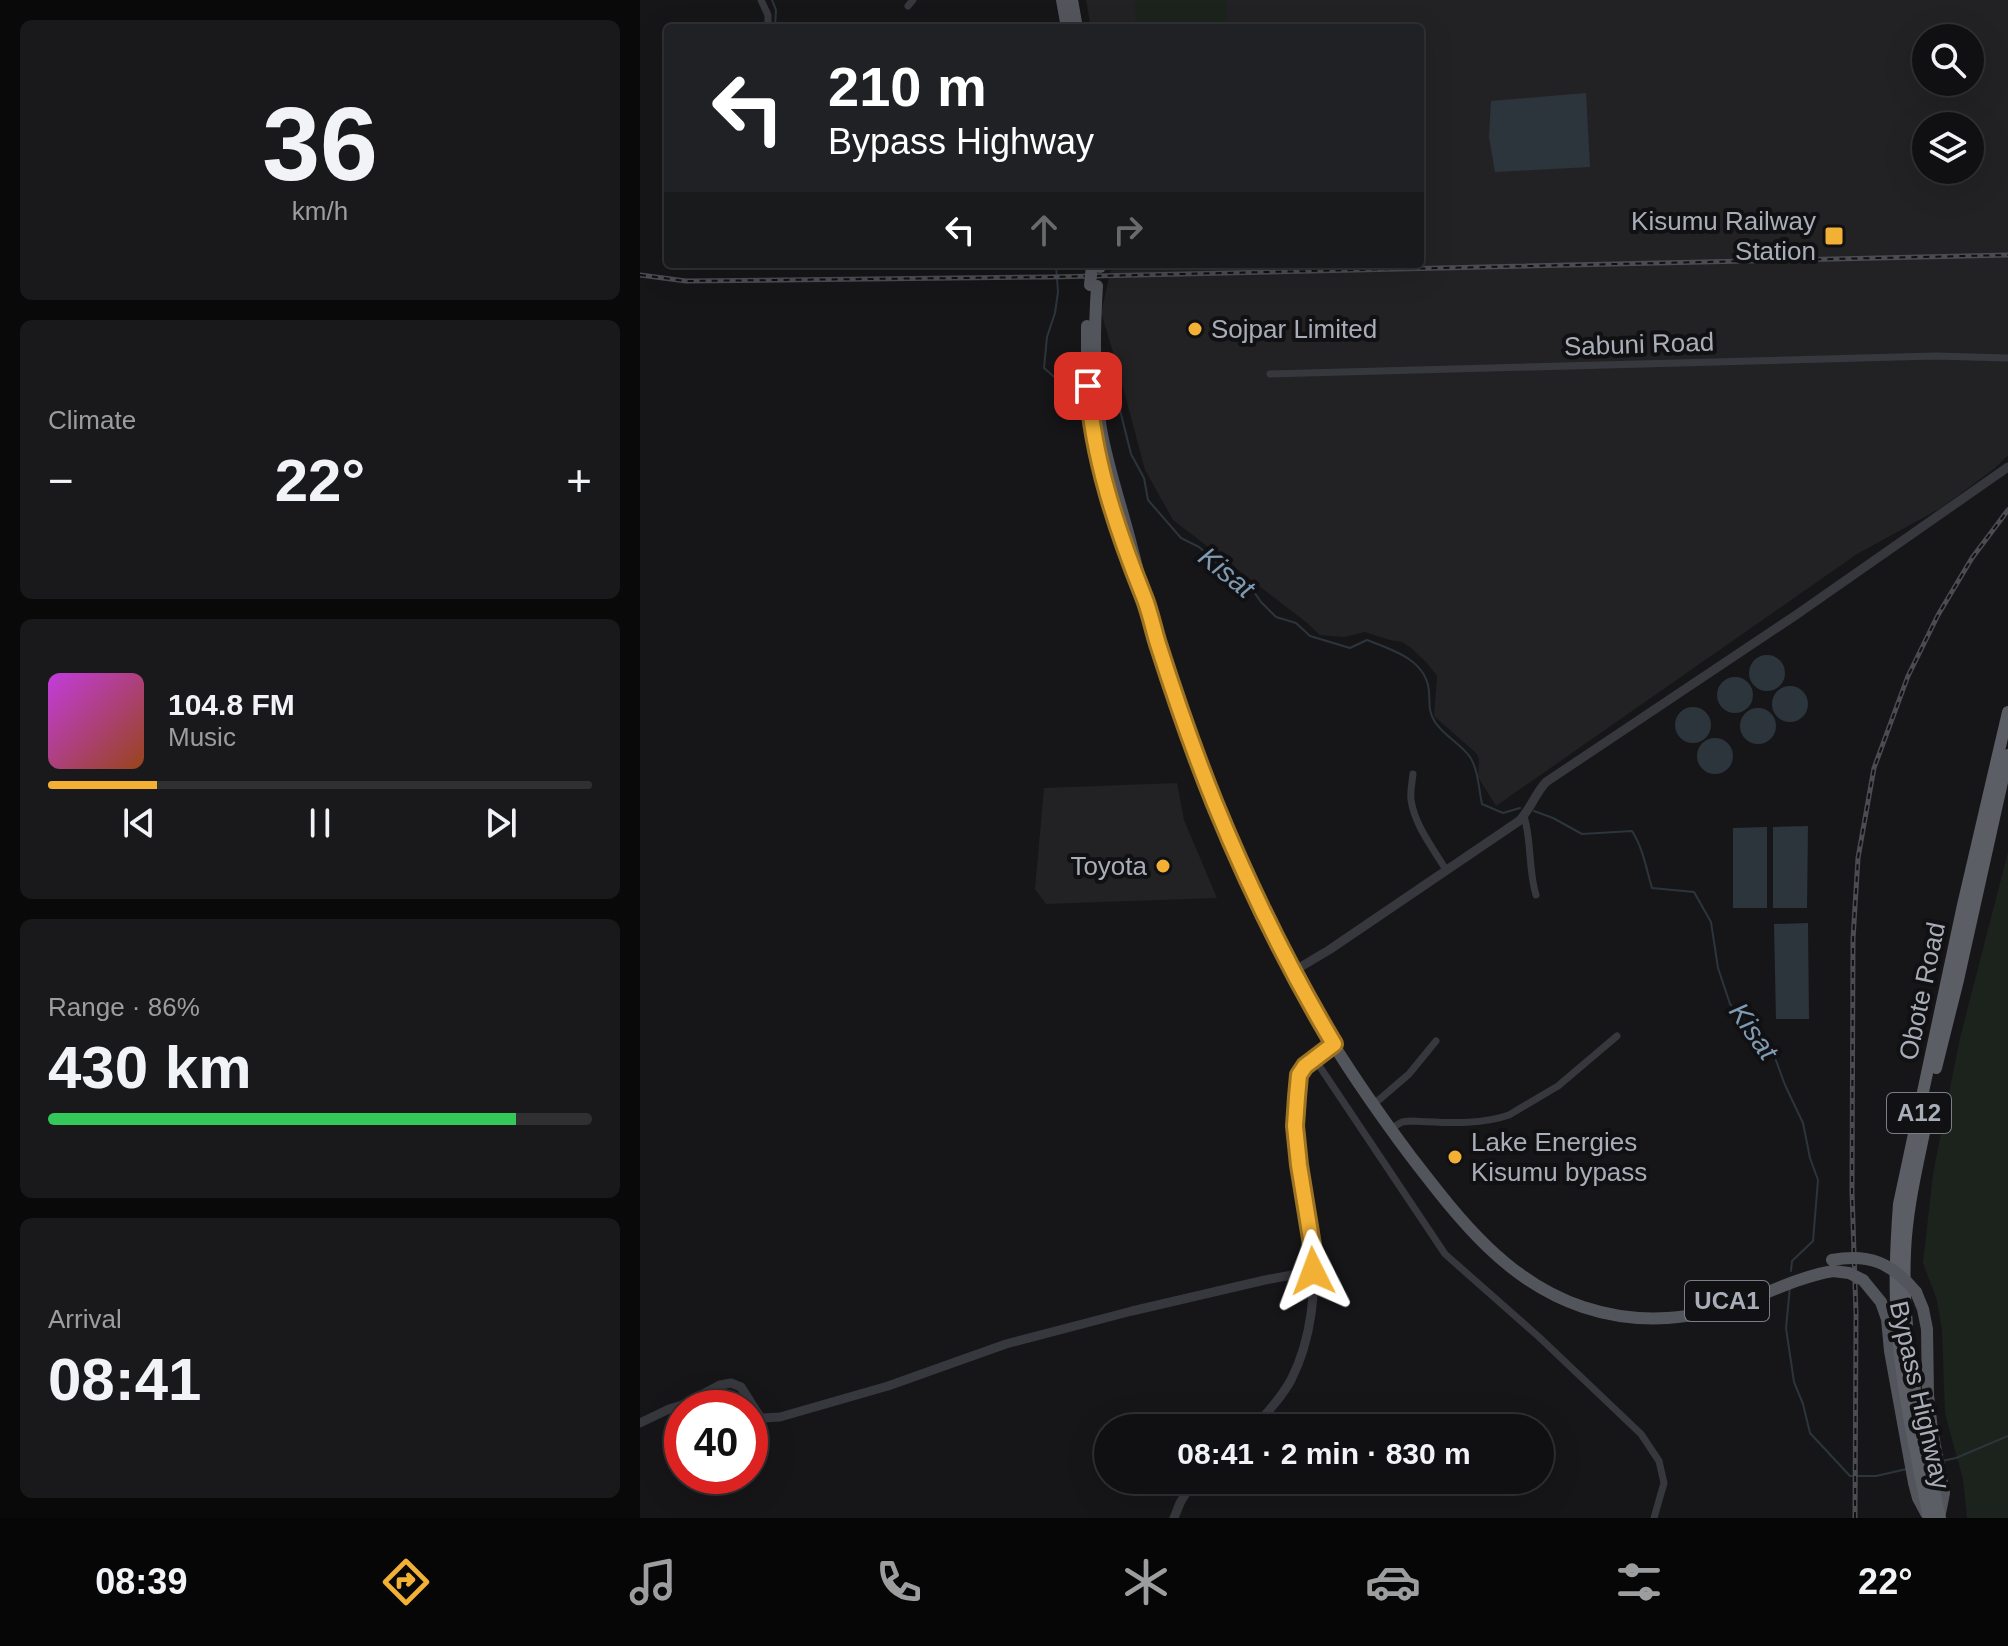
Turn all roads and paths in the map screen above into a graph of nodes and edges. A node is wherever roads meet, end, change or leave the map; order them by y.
1 (761, 0) edge
2 (1062, 0) edge
3 (1072, 0) edge
4 (768, 24) edge
5 (1066, 24) edge
6 (1076, 24) edge
7 (1096, 268) edge
8 (2008, 358) edge
9 (1270, 374) dead end
10 (2008, 467) edge
11 (2008, 712) edge
12 (2008, 755) edge
13 (1413, 774) dead end
14 (1524, 816) junction
15 (1446, 870) junction
16 (1536, 895) dead end
17 (1292, 972) junction
18 (1617, 1036) dead end
19 (1436, 1041) dead end
20 (1334, 1044) junction
21 (1314, 1058) junction
22 (1373, 1105) junction
23 (1390, 1129) junction
24 (1313, 1271) junction
25 (1617, 1313) junction
26 (1264, 1414) edge
27 (640, 1423) edge
28 (1185, 1494) edge
29 (1934, 1517) edge
30 (1174, 1518) edge
31 (1654, 1518) edge

1 - 4 street
2 - 5 main road
3 - 6 main road
7 - 17 main road, UCA1, bridge
8 - 9 street, Sabuni Road
10 - 14 street
11 - 29 highway, Obote Road / A12
12 - 29 highway, Obote Road / A12
13 - 15 street
14 - 15 street
14 - 16 street
15 - 17 street
17 - 20 main road, UCA1
18 - 23 street
19 - 22 street
20 - 21 street
20 - 22 main road, UCA1
21 - 24 street
21 - 31 street
22 - 23 main road, UCA1
23 - 25 main road, UCA1
24 - 26 street
24 - 27 street
25 - 29 main road, Bypass Highway / UCA1, bridge
25 - 29 main road, Bypass Highway / UCA1, bridge
28 - 30 street

